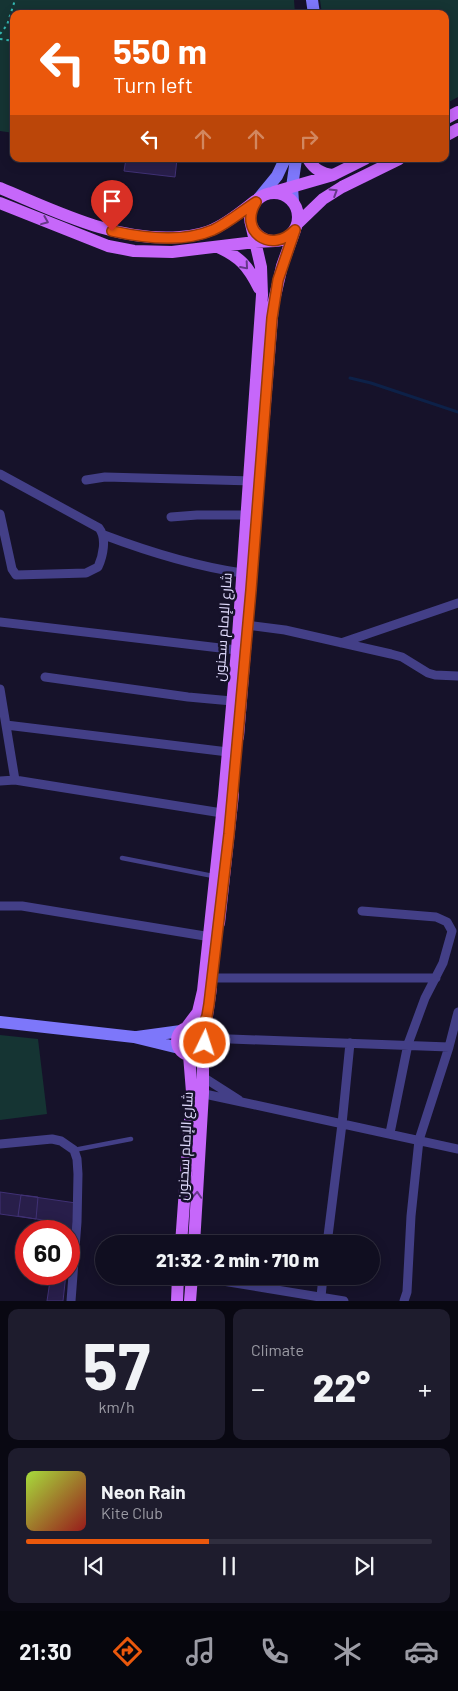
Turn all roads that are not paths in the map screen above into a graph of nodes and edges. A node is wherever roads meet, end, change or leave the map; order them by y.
1 (284, 162) edge
2 (296, 162) edge
3 (310, 162) edge
4 (359, 162) edge
5 (393, 162) edge
6 (333, 175) junction
7 (0, 188) edge
8 (292, 188) junction
9 (273, 193) junction
10 (257, 200) junction
11 (293, 202) junction
12 (0, 203) edge
13 (251, 224) junction
14 (296, 227) junction
15 (275, 241) junction
16 (255, 242) junction
17 (218, 247) junction
18 (262, 295) junction
19 (0, 474) edge
20 (86, 480) dead end
21 (254, 481) junction
22 (0, 514) edge
23 (251, 515) junction
24 (171, 517) dead end
25 (104, 535) junction
26 (242, 573) junction
27 (458, 603) edge
28 (0, 622) edge
29 (247, 625) junction
30 (341, 643) junction
31 (237, 650) junction
32 (458, 676) edge
33 (46, 677) dead end
34 (0, 689) edge
35 (232, 701) junction
36 (6, 725) junction
37 (228, 752) junction
38 (0, 780) edge
39 (15, 780) junction
40 (222, 813) junction
41 (122, 858) dead end
42 (215, 876) junction
43 (0, 906) edge
44 (362, 911) dead end
45 (455, 931) edge
46 (213, 937) junction
47 (213, 978) junction
48 (436, 978) junction
49 (458, 1012) edge
50 (0, 1022) edge
51 (183, 1029) junction
52 (203, 1035) junction
53 (134, 1037) junction
54 (350, 1042) junction
55 (408, 1044) junction
56 (449, 1047) junction
57 (189, 1051) junction
58 (203, 1077) junction
59 (198, 1093) junction
60 (239, 1100) junction
61 (342, 1124) junction
62 (390, 1133) junction
63 (131, 1139) dead end
64 (419, 1140) junction
65 (0, 1144) edge
66 (458, 1149) edge
67 (74, 1150) junction
68 (182, 1235) edge
69 (194, 1235) edge
70 (328, 1235) edge
71 (178, 1285) edge
72 (191, 1285) edge
73 (235, 1285) edge
74 (322, 1285) edge
75 (292, 1297) edge
76 (321, 1297) junction
77 (71, 1301) edge
78 (177, 1301) edge
79 (190, 1301) edge
80 (344, 1301) edge
81 (404, 1301) edge

1 - 10 street
2 - 8 street
3 - 6 main road
4 - 6 main road
14 -> 5 main road
6 - 8 main road
7 - 10 main road
8 - 9 main road
8 - 11 street
9 - 10 main road
9 - 11 main road
10 - 13 main road
11 - 14 main road
12 -> 17 main road
13 - 15 main road
13 - 16 main road, شارع الإمام سحنون
14 - 15 main road
14 - 21 main road, شارع الإمام سحنون
15 - 16 main road
16 - 17 main road
16 - 18 main road, شارع الإمام سحنون
17 -> 18 main road
18 - 21 main road, شارع الإمام سحنون
19 - 25 street
20 - 21 street
21 - 23 main road, شارع الإمام سحنون
22 - 25 street
23 - 24 street
23 - 26 main road, شارع الإمام سحنون
23 - 29 main road, شارع الإمام سحنون
25 - 26 street
26 - 31 main road, شارع الإمام سحنون
27 - 30 street
28 - 31 street
29 - 30 street
29 - 46 main road, شارع الإمام سحنون
30 - 32 street
31 - 35 main road, شارع الإمام سحنون
33 - 35 street
34 - 36 street
35 - 37 main road, شارع الإمام سحنون
36 - 37 street
36 - 39 street
37 - 40 main road, شارع الإمام سحنون
38 - 39 street
39 - 40 street
40 - 42 main road, شارع الإمام سحنون
41 - 42 lane
42 - 46 main road, شارع الإمام سحنون
43 - 46 street
44 - 45 street
45 - 48 street
46 - 47 main road, شارع الإمام سحنون
46 - 51 main road, شارع الإمام سحنون
47 - 48 street
47 - 52 main road, شارع الإمام سحنون
48 - 55 street
49 - 56 street
50 - 53 street
51 - 52 main road
51 - 53 street
51 - 57 main road
52 - 54 street
52 - 57 main road
53 - 57 street
54 - 55 street
54 - 61 street
55 - 56 street
55 - 62 street
56 - 64 street
57 - 58 main road, شارع الإمام سحنون
57 - 59 main road, شارع الإمام سحنون
58 - 59 main road, شارع الإمام سحنون
58 - 60 street
59 - 60 street
59 - 68 main road, شارع الإمام سحنون
69 -> 59 main road, شارع الإمام سحنون
60 - 61 street
61 - 62 street
61 - 70 street
62 - 64 street
63 - 67 lane
64 - 66 street
64 - 81 street
65 - 67 street
67 - 77 street
71 - 78 main road
72 - 79 main road
73 - 75 street
74 - 76 street
75 - 76 street
76 - 80 street

